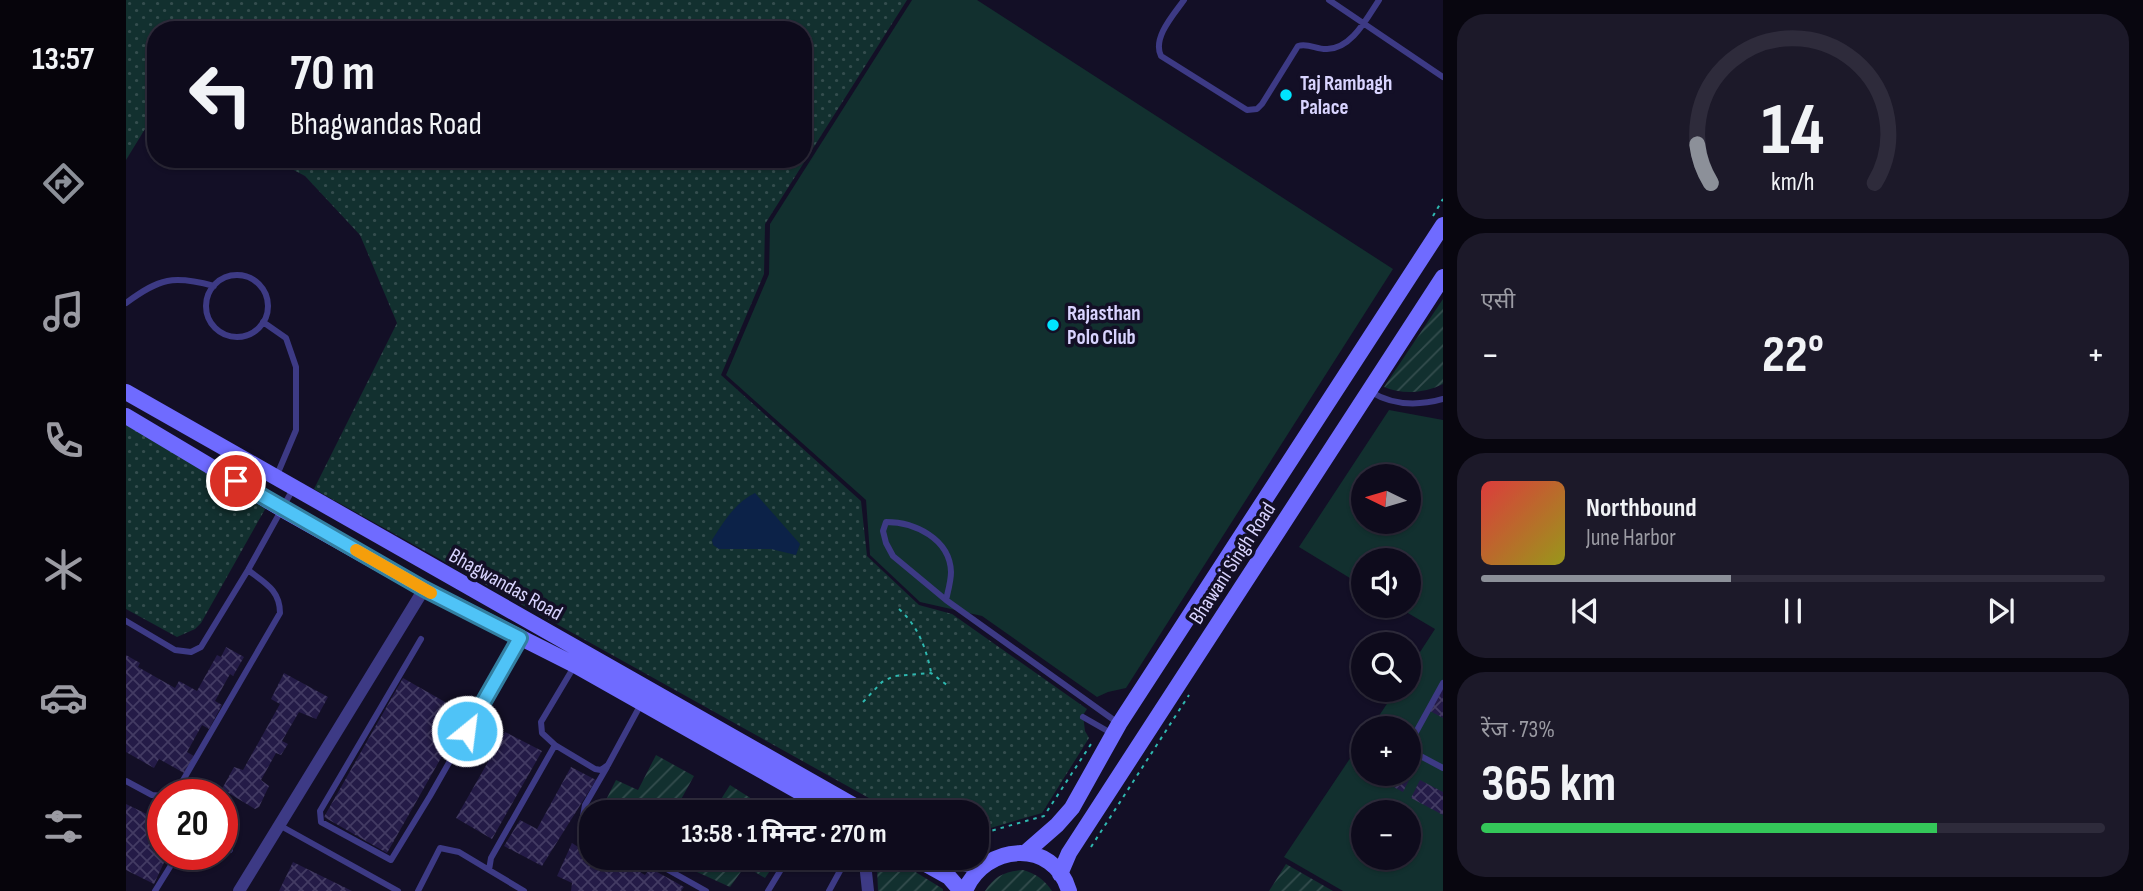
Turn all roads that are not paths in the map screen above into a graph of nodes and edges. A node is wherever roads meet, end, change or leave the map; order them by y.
1 (1184, 0) edge
2 (1329, 0) edge
3 (1379, 0) edge
4 (1364, 23) junction
5 (1443, 77) edge
6 (1443, 225) edge
7 (1443, 277) edge
8 (214, 286) junction
9 (126, 303) edge
10 (263, 322) junction
11 (1370, 391) junction
12 (126, 392) edge
13 (1443, 399) edge
14 (126, 416) edge
15 (276, 477) junction
16 (294, 487) junction
17 (280, 508) junction
18 (248, 570) junction
19 (424, 589) junction
20 (946, 600) junction
21 (126, 621) edge
22 (520, 638) junction
23 (421, 639) dead end
24 (575, 665) junction
25 (1443, 683) edge
26 (642, 702) junction
27 (1083, 717) dead end
28 (1112, 728) junction
29 (555, 745) junction
30 (608, 765) junction
31 (1443, 768) edge
32 (183, 779) edge
33 (126, 780) edge
34 (147, 792) edge
35 (588, 800) edge
36 (805, 800) edge
37 (844, 800) edge
38 (279, 825) junction
39 (1025, 853) junction
40 (989, 861) edge
41 (168, 870) edge
42 (489, 870) junction
43 (668, 870) edge
44 (781, 870) edge
45 (840, 870) edge
46 (866, 870) edge
47 (936, 870) edge
48 (978, 870) edge
49 (1060, 874) junction
50 (156, 891) edge
51 (239, 891) edge
52 (398, 891) edge
53 (418, 891) edge
54 (524, 891) edge
55 (706, 891) edge
56 (768, 891) edge
57 (829, 891) edge
58 (868, 891) edge
59 (963, 891) edge
60 (1069, 891) edge

1 - 4 lane
2 - 4 lane
3 - 4 lane
4 - 5 lane
6 - 28 street
7 - 11 street, Bhawani Singh Road
8 - 9 lane
8 - 10 lane
8 - 10 lane
10 - 15 lane
11 - 13 lane
11 - 49 street, Bhawani Singh Road
12 - 15 street, Bhagwandas Road
14 - 17 street, Bhagwandas Road
15 - 16 street, Bhagwandas Road
16 - 17 lane
16 - 37 street, Bhagwandas Road
17 - 18 lane
17 - 19 street, Bhagwandas Road
18 - 21 lane
18 - 32 lane
19 - 22 street, Bhagwandas Road
19 - 38 street
20 - 20 lane
20 - 28 lane
22 - 23 lane
22 - 24 street, Bhagwandas Road
24 - 26 street, Bhagwandas Road
24 - 29 lane
25 - 31 lane
26 - 30 lane
26 - 36 street, Bhagwandas Road
27 - 28 lane
28 - 39 street
29 - 30 lane
29 - 42 lane
30 - 35 lane
33 - 34 lane
38 - 51 street
38 - 52 lane
39 - 40 street
39 - 49 street
41 - 50 lane
42 - 53 lane
42 - 54 lane
43 - 55 lane
44 - 56 lane
45 - 57 lane
46 - 58 street
47 - 59 street
48 - 59 street
49 - 60 street

